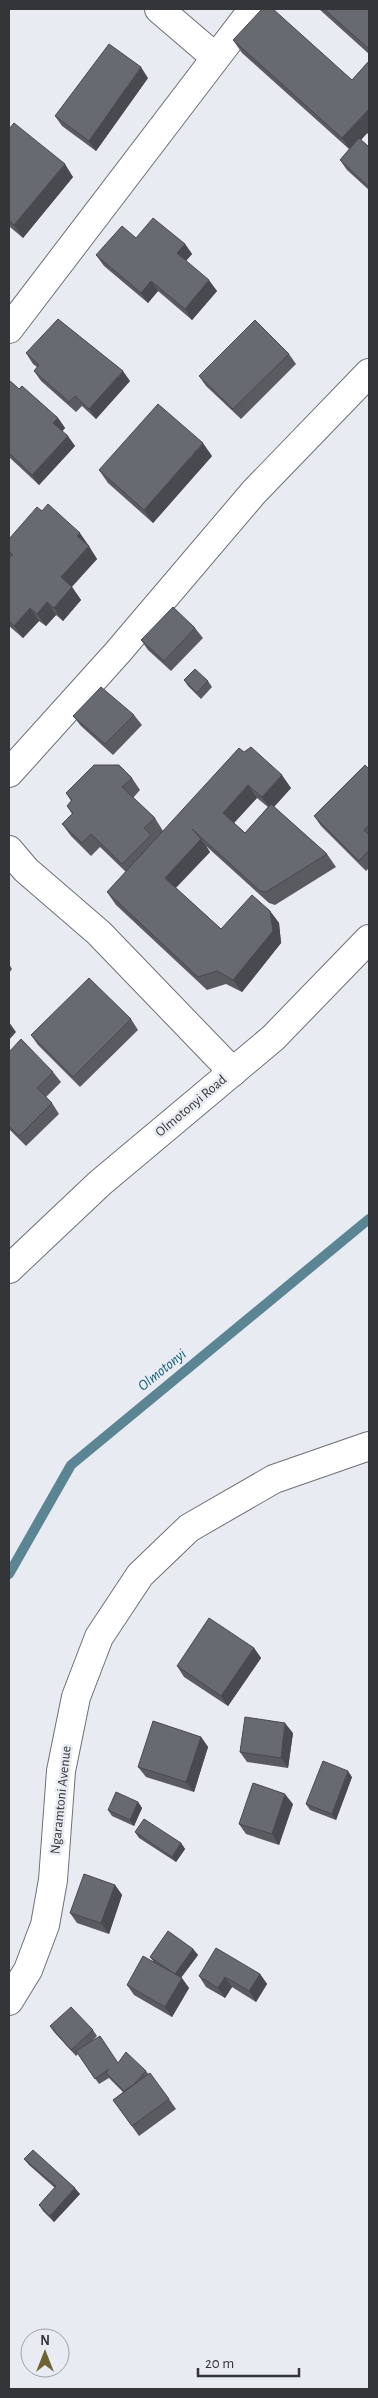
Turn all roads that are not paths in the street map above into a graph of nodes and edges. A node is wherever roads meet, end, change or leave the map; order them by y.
1 (159, 9) edge
2 (253, 9) edge
3 (215, 57) junction
4 (9, 329) edge
5 (369, 373) edge
6 (9, 773) edge
7 (9, 850) edge
8 (369, 939) edge
9 (233, 1072) junction
10 (9, 1269) edge
11 (369, 1446) edge
12 (9, 2001) edge

1 - 3 street
2 - 3 street
3 - 4 street
5 - 6 street
7 - 9 street
8 - 9 street, Olmotonyi Road
9 - 10 street, Olmotonyi Road
11 - 12 street, Ngaramtoni Avenue

